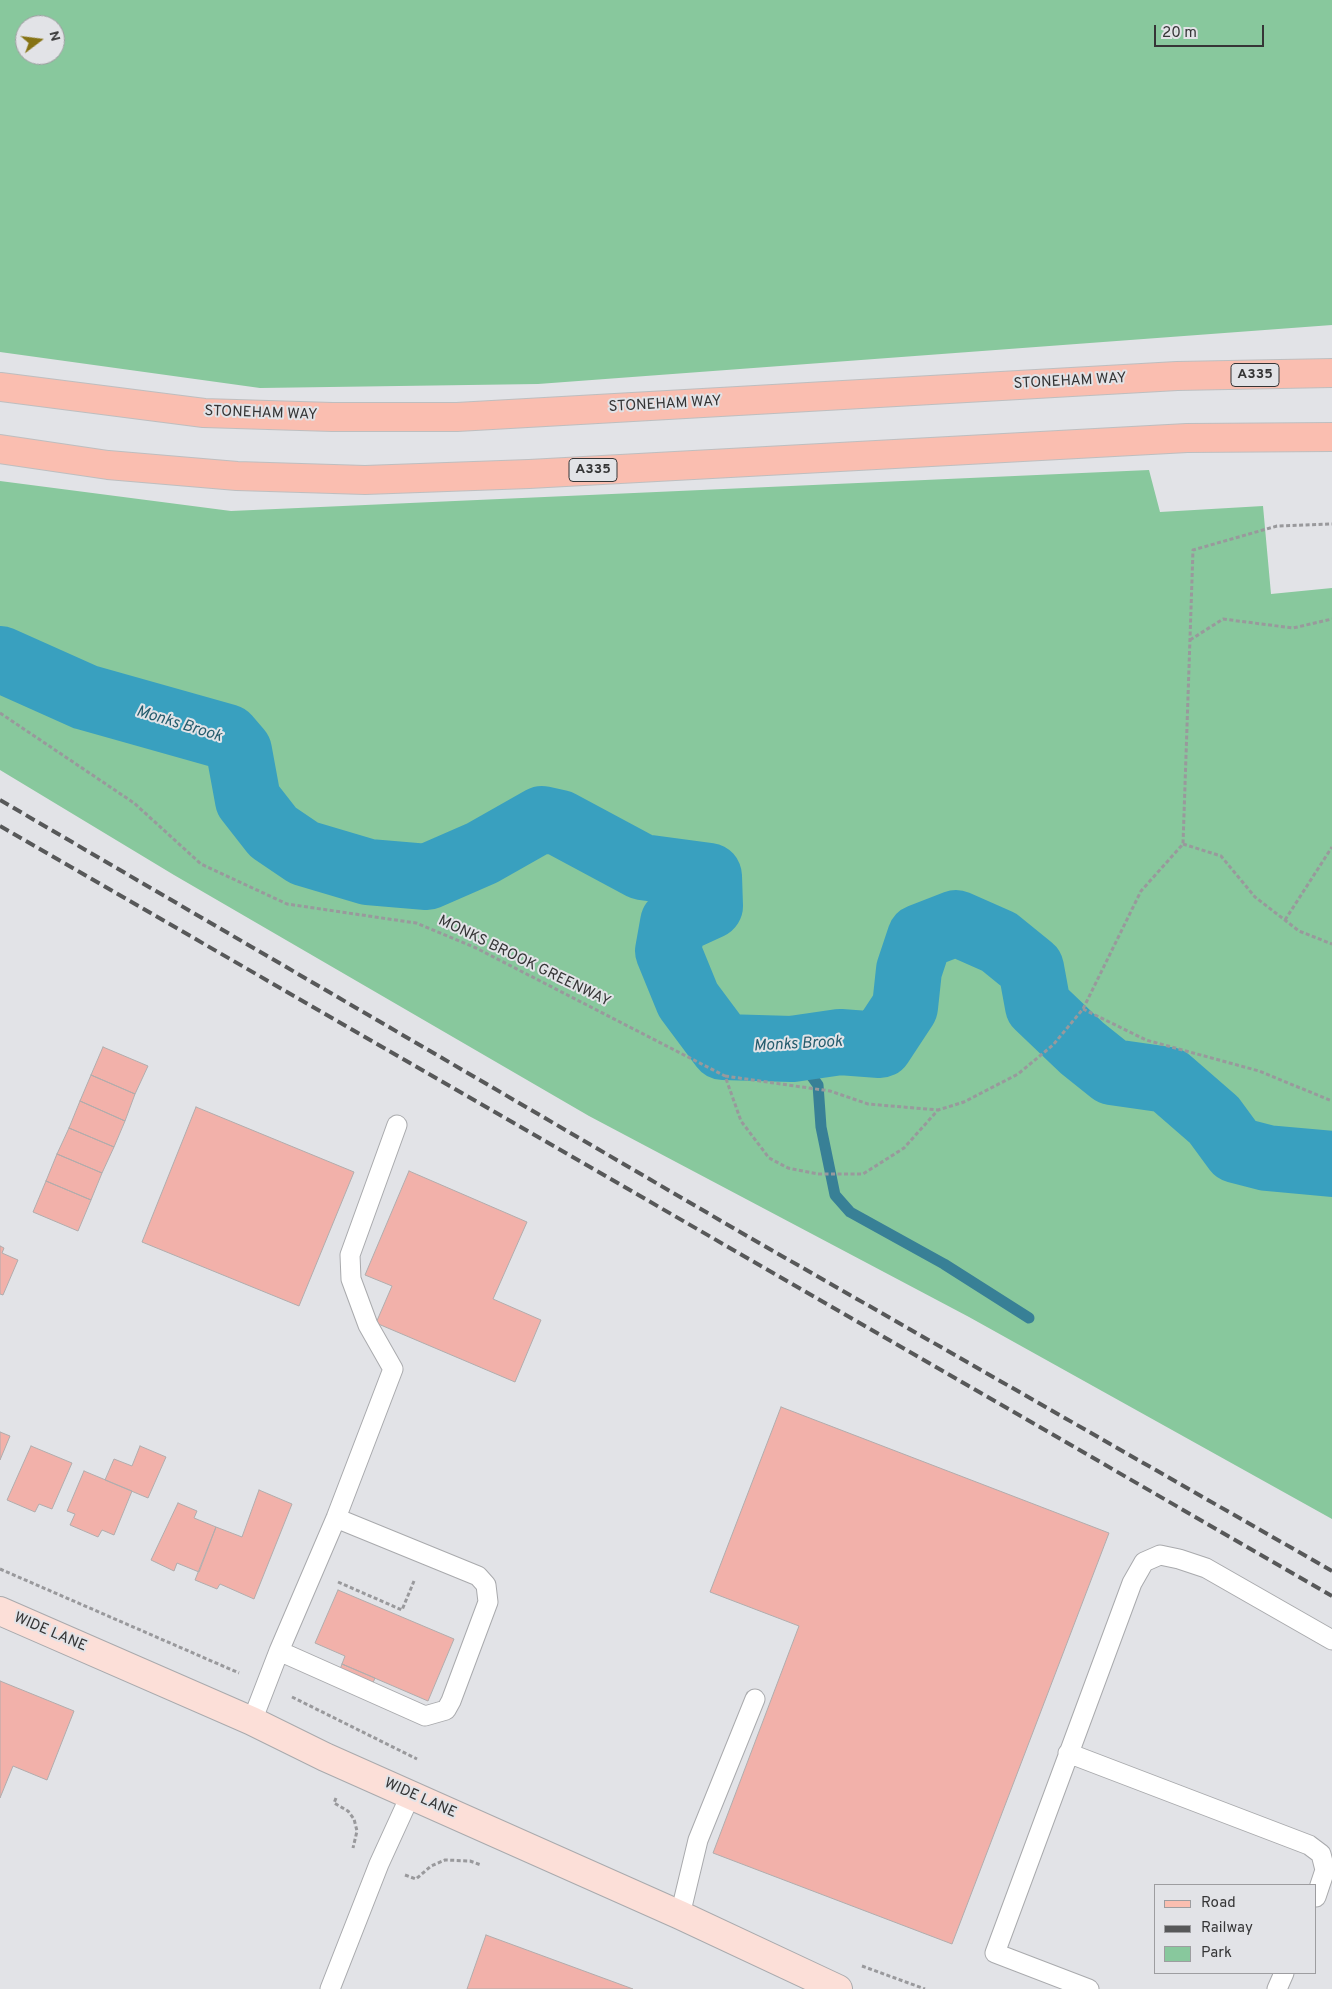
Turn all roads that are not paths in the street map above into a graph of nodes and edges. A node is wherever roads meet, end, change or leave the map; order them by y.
1 (1332, 373) edge
2 (0, 387) edge
3 (1332, 437) edge
4 (0, 448) edge
5 (397, 1125) dead end
6 (336, 1518) junction
7 (0, 1611) edge
8 (1332, 1640) edge
9 (279, 1651) junction
10 (755, 1700) dead end
11 (252, 1721) junction
12 (1068, 1753) junction
13 (411, 1794) junction
14 (1317, 1894) edge
15 (680, 1915) junction
16 (1284, 1974) edge
17 (330, 1989) edge
18 (838, 1989) edge
19 (1088, 1989) edge
20 (1277, 1989) edge

1 - 2 main road, STONEHAM WAY / A335
3 - 4 main road, A335
5 - 6 lane
6 - 9 lane
6 - 9 lane
7 - 11 street, WIDE LANE
8 - 12 lane
9 - 11 lane
10 - 15 lane
11 - 13 street, WIDE LANE
12 - 14 lane
12 - 19 lane
13 - 15 street, WIDE LANE
13 - 17 lane
15 - 18 street, WIDE LANE
16 - 20 lane

